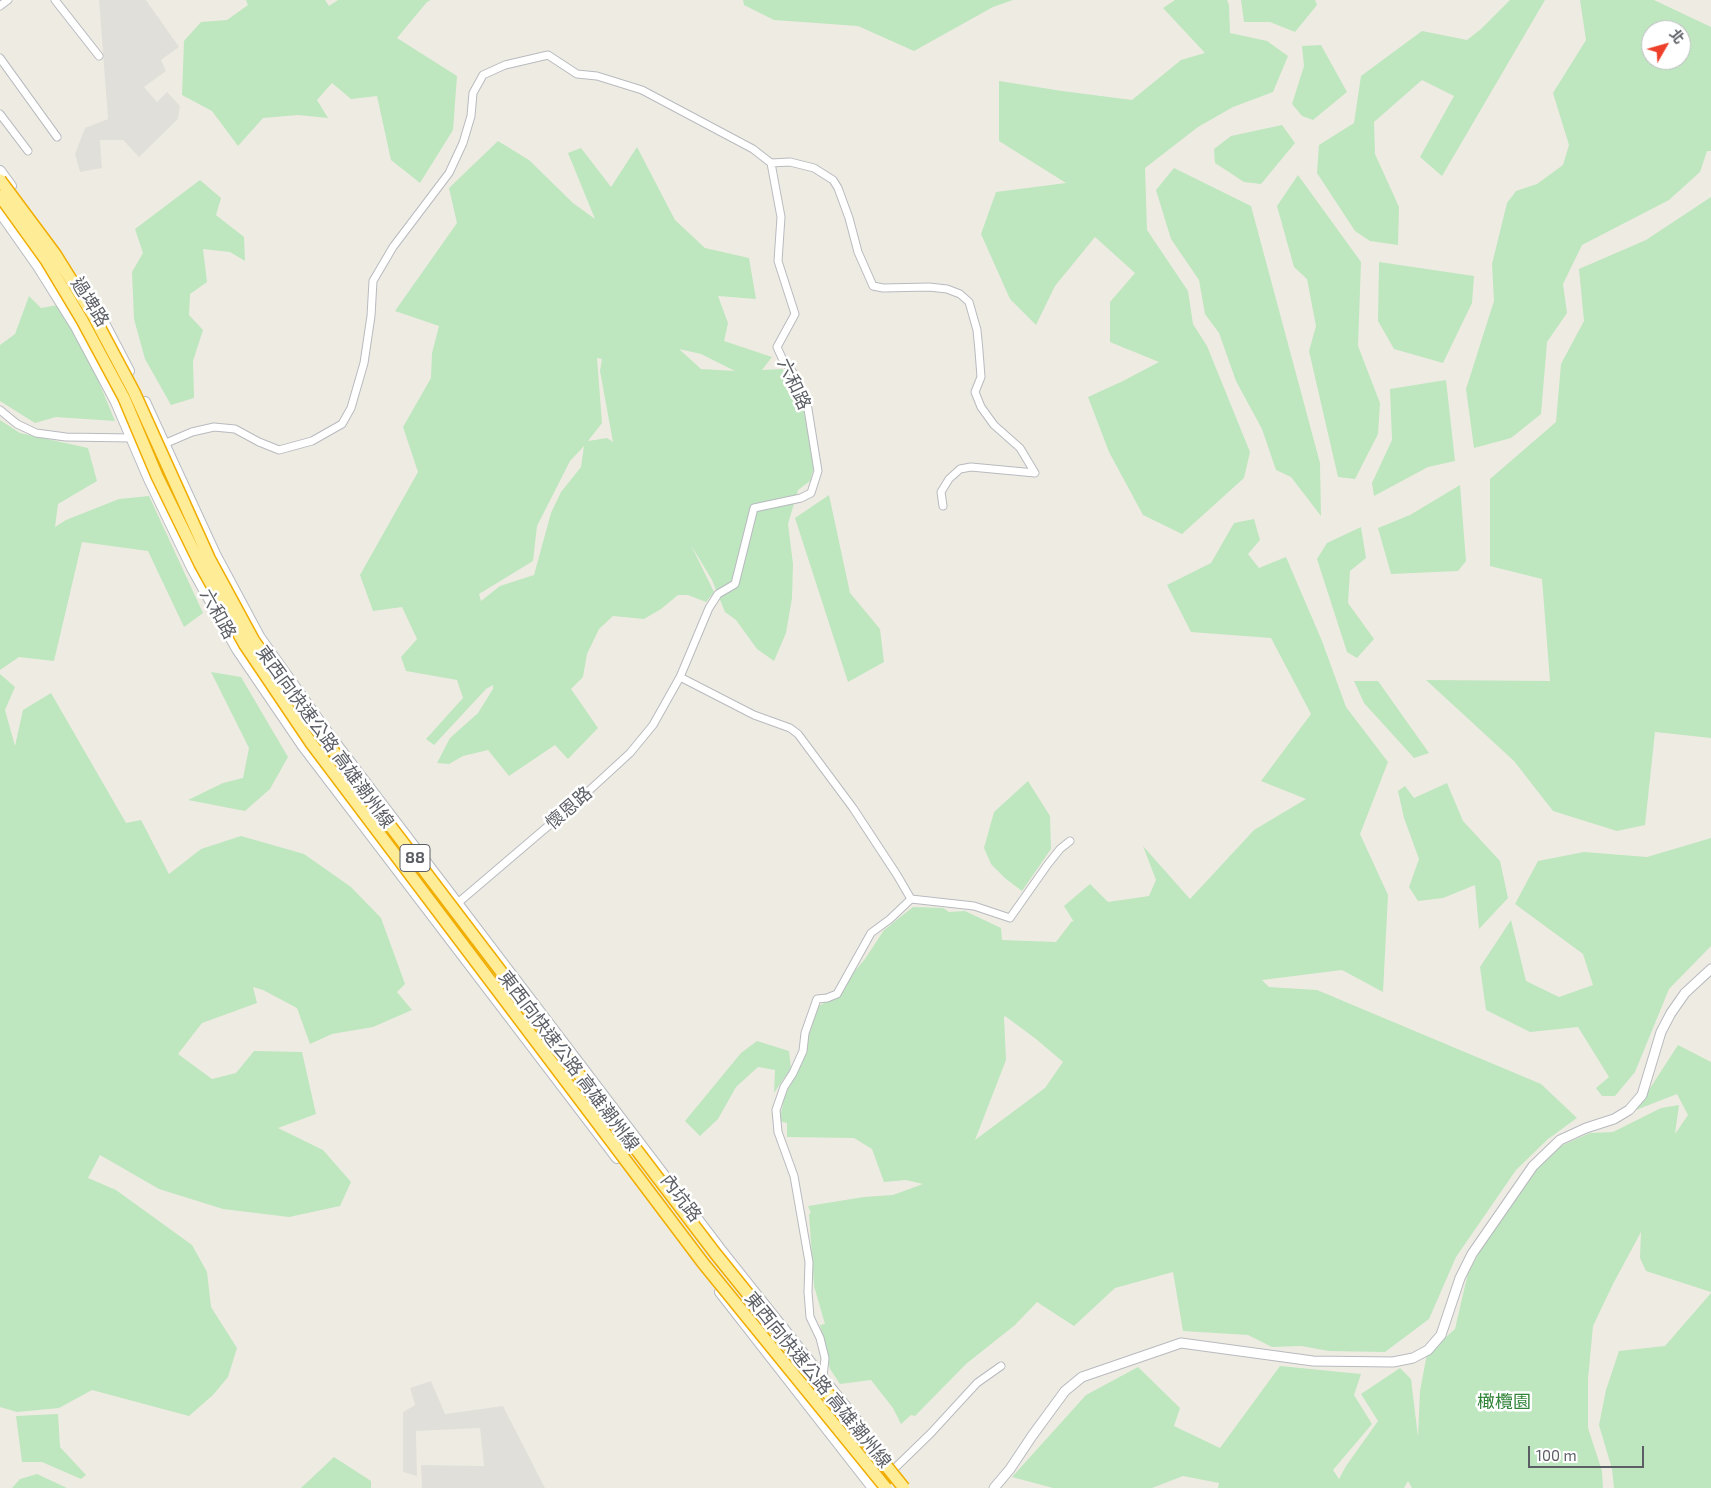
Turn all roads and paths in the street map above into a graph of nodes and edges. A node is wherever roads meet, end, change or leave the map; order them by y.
1 (8, 0) edge
2 (55, 0) edge
3 (0, 6) edge
4 (99, 56) dead end
5 (0, 58) edge
6 (0, 114) edge
7 (57, 137) dead end
8 (28, 151) dead end
9 (771, 163) junction
10 (0, 171) edge
11 (0, 180) edge
12 (0, 196) edge
13 (0, 212) edge
14 (0, 410) edge
15 (132, 438) junction
16 (164, 444) junction
17 (943, 506) dead end
18 (680, 677) junction
19 (1070, 841) dead end
20 (911, 899) junction
21 (457, 904) junction
22 (436, 921) junction
23 (1711, 969) edge
24 (1001, 1366) dead end
25 (823, 1377) junction
26 (894, 1469) junction
27 (873, 1488) edge
28 (886, 1488) edge
29 (904, 1488) edge
30 (909, 1488) edge
31 (994, 1488) edge

1 - 3 street
2 - 4 street
5 - 7 street
6 - 8 street
9 - 16 street
9 - 17 street
9 - 18 street, 六和路
10 - 16 main road, 過埤路
11 - 29 highway, 東西向快速公路 高雄潮州線 / 88, bridge
12 - 28 highway, 東西向快速公路 高雄潮州線 / 88, bridge
13 - 15 main road, 過埤路
14 - 15 street
15 - 16 street
15 - 22 main road, 六和路
16 - 21 main road, 六和路
18 - 20 street
18 - 21 street, 懷恩路
19 - 20 street
20 - 25 street
21 - 22 street, 懷恩路
21 - 25 main road, 內坑路
22 - 27 main road, 內坑路
23 - 31 street
24 - 26 street
25 - 26 main road, 內坑路
26 - 30 main road, 內坑路

